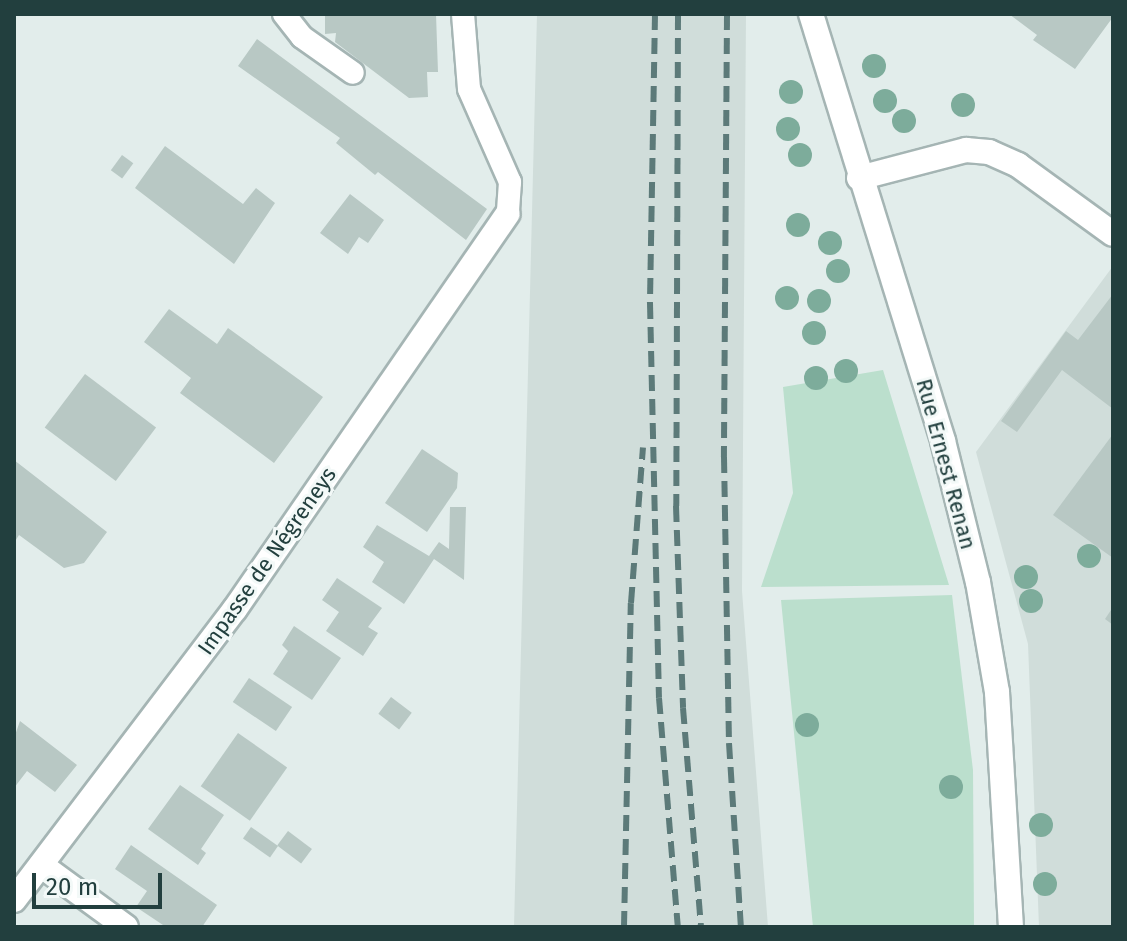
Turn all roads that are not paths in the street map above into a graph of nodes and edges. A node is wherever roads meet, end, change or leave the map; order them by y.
1 (284, 14) edge
2 (463, 14) edge
3 (811, 14) edge
4 (353, 73) dead end
5 (859, 178) junction
6 (508, 214) joint
7 (1113, 234) edge
8 (41, 865) junction
9 (14, 900) edge
10 (126, 927) edge
11 (1011, 927) edge

1 - 4 lane
2 - 6 lane
3 - 5 street, Rue Ernest Renan
5 - 7 street
5 - 11 street, Rue Ernest Renan
6 - 8 street, Impasse de Négreneys
8 - 9 street, Impasse de Négreneys
8 - 10 street

